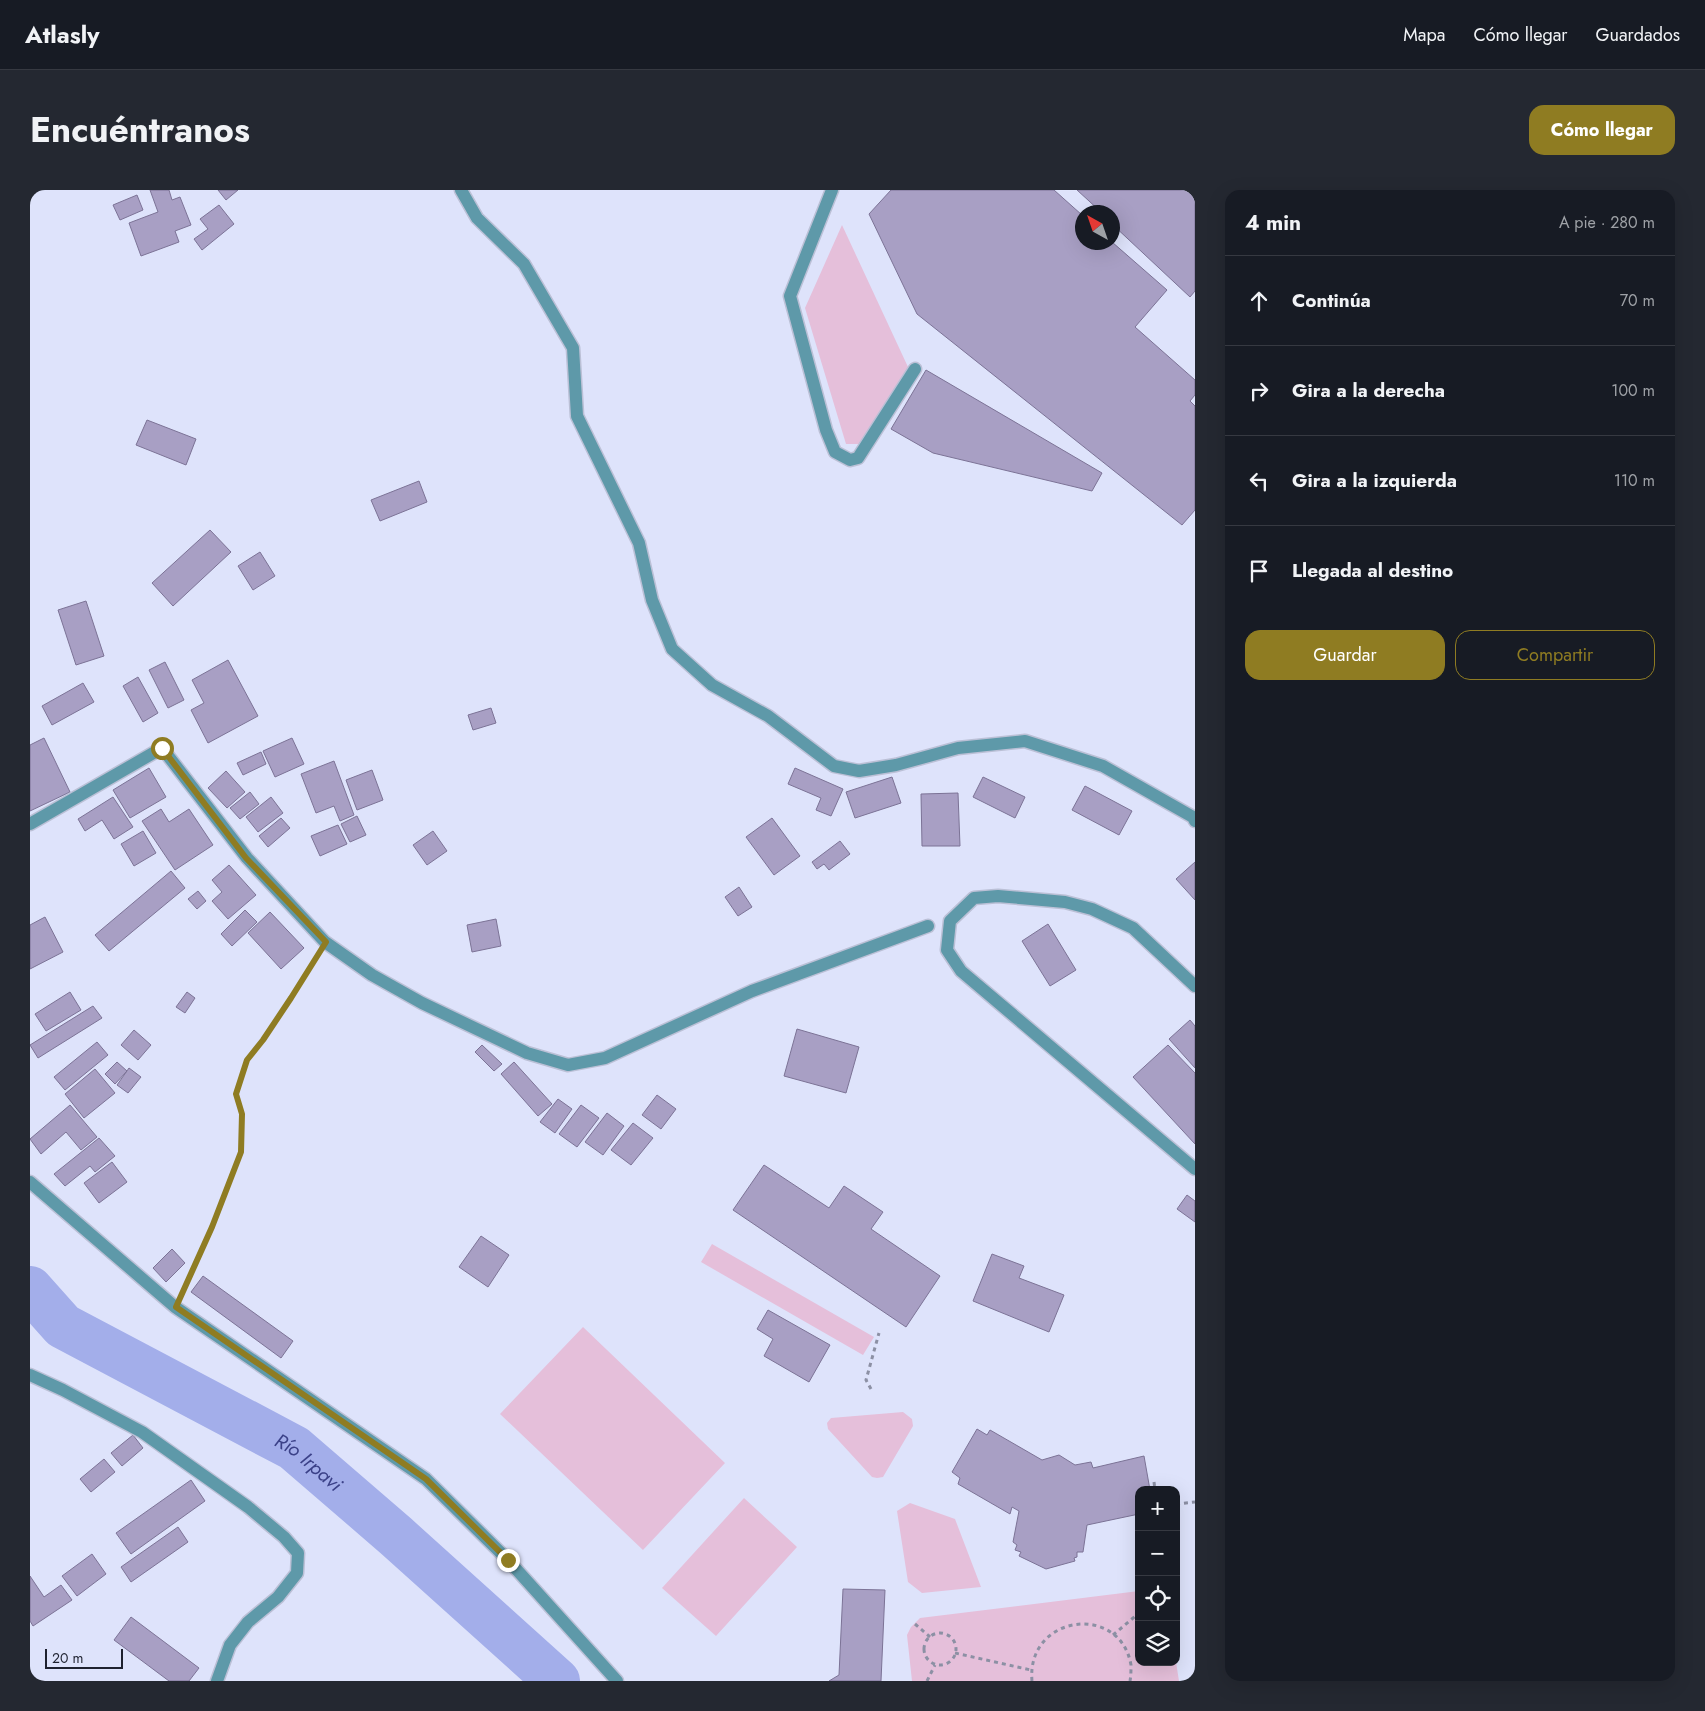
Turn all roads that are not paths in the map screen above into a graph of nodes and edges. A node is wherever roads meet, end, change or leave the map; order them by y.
1 (461, 190) edge
2 (832, 190) edge
3 (914, 369) dead end
4 (1195, 822) edge
5 (30, 824) edge
6 (928, 926) dead end
7 (1195, 986) edge
8 (1195, 1169) edge
9 (30, 1182) edge
10 (30, 1375) edge
11 (217, 1681) edge
12 (617, 1681) edge

1 - 4 street
2 - 3 street
5 - 6 street
7 - 8 street
9 - 12 street
10 - 11 street

